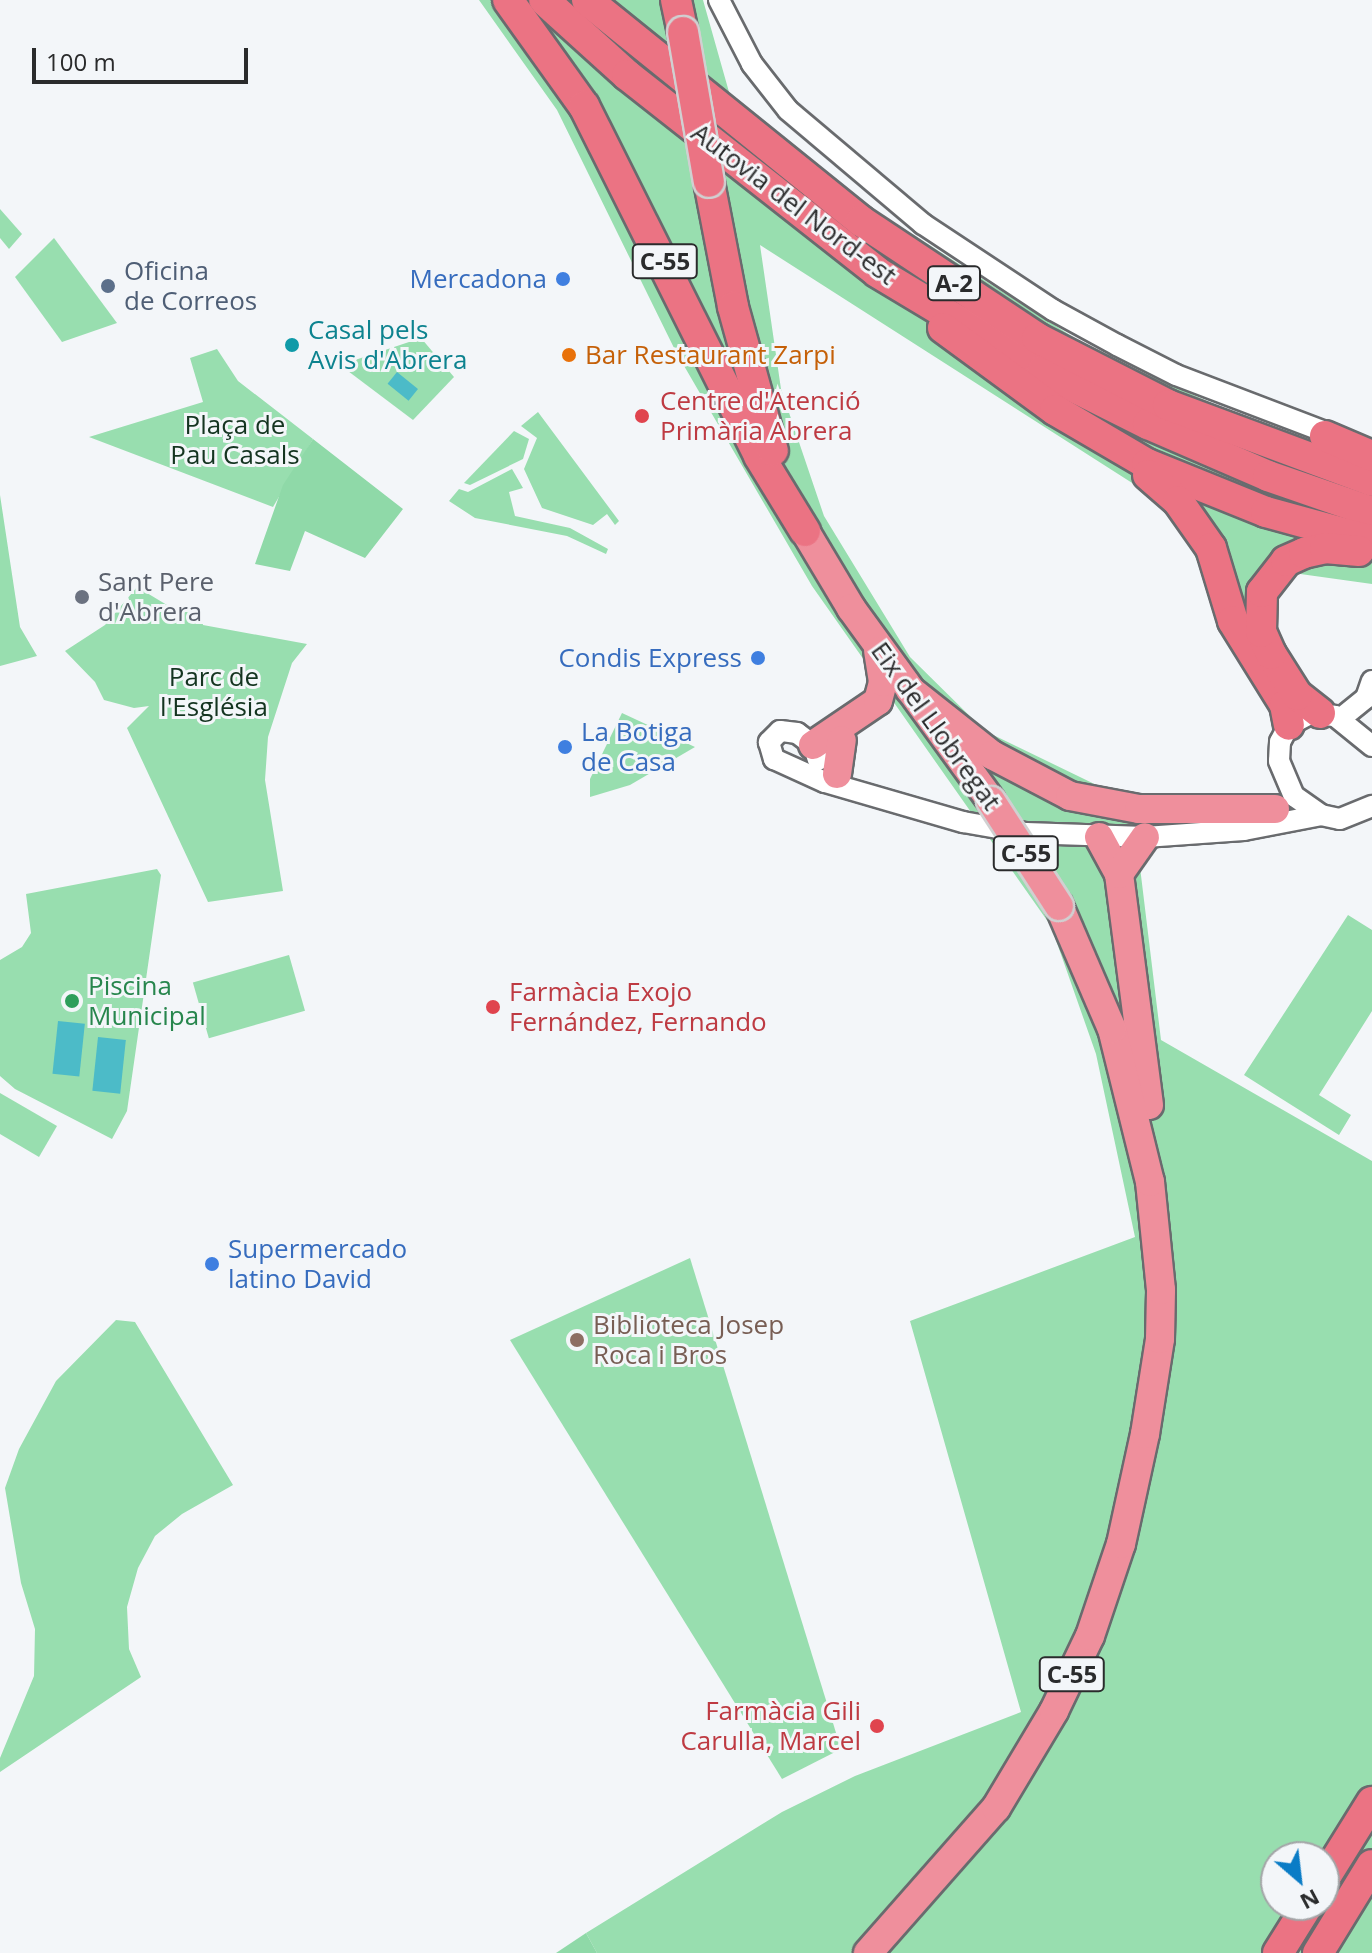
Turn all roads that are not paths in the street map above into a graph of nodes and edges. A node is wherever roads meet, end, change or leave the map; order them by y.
1 (508, 0) edge
2 (544, 0) edge
3 (587, 0) edge
4 (676, 0) edge
5 (719, 0) edge
6 (877, 272) junction
7 (1055, 410) junction
8 (1325, 436) junction
9 (1372, 441) edge
10 (1372, 456) edge
11 (1372, 481) edge
12 (1372, 512) edge
13 (805, 531) junction
14 (1372, 541) edge
15 (1372, 553) edge
16 (875, 643) junction
17 (1372, 681) edge
18 (910, 690) junction
19 (1330, 716) junction
20 (936, 725) junction
21 (1289, 725) junction
22 (1371, 741) edge
23 (823, 768) junction
24 (1281, 798) junction
25 (1372, 806) edge
26 (1321, 815) junction
27 (1244, 830) junction
28 (1099, 837) junction
29 (1145, 837) junction
30 (1119, 874) junction
31 (1150, 1182) junction
32 (1160, 1339) junction
33 (1372, 1802) edge
34 (1340, 1853) edge
35 (1372, 1865) edge
36 (1298, 1921) edge
37 (868, 1953) edge
38 (884, 1953) edge
39 (1278, 1953) edge
40 (1318, 1953) edge

1 - 13 highway, C-55
2 - 6 highway, Autovia del Nord-est / A-2
3 - 11 highway, Autovia del Nord-est / A-2
4 - 13 highway, bridge
5 - 8 street
6 - 7 highway
6 - 12 highway, Autovia del Nord-est / A-2
7 - 14 highway
7 - 21 highway
8 - 9 street
8 - 10 highway
13 - 16 highway, Eix del Llobregat / C-55
15 - 19 highway
16 - 18 highway, Eix del Llobregat / C-55
16 - 23 highway
17 - 19 street
18 - 20 highway, Eix del Llobregat / C-55
18 - 24 highway
19 - 21 street
19 - 22 street
20 - 23 highway
20 - 31 highway, Eix del Llobregat / C-55, bridge
21 - 24 street
23 - 28 street
24 - 26 street
24 - 27 street
25 - 26 street
26 - 27 street
27 - 29 street
28 - 29 street
28 - 30 highway
29 - 30 highway
30 - 31 highway
31 - 32 highway, Eix del Llobregat / C-55
32 - 37 highway, Eix del Llobregat / C-55
32 - 38 highway, Eix del Llobregat / C-55
33 - 34 highway
35 - 40 highway
36 - 39 highway

